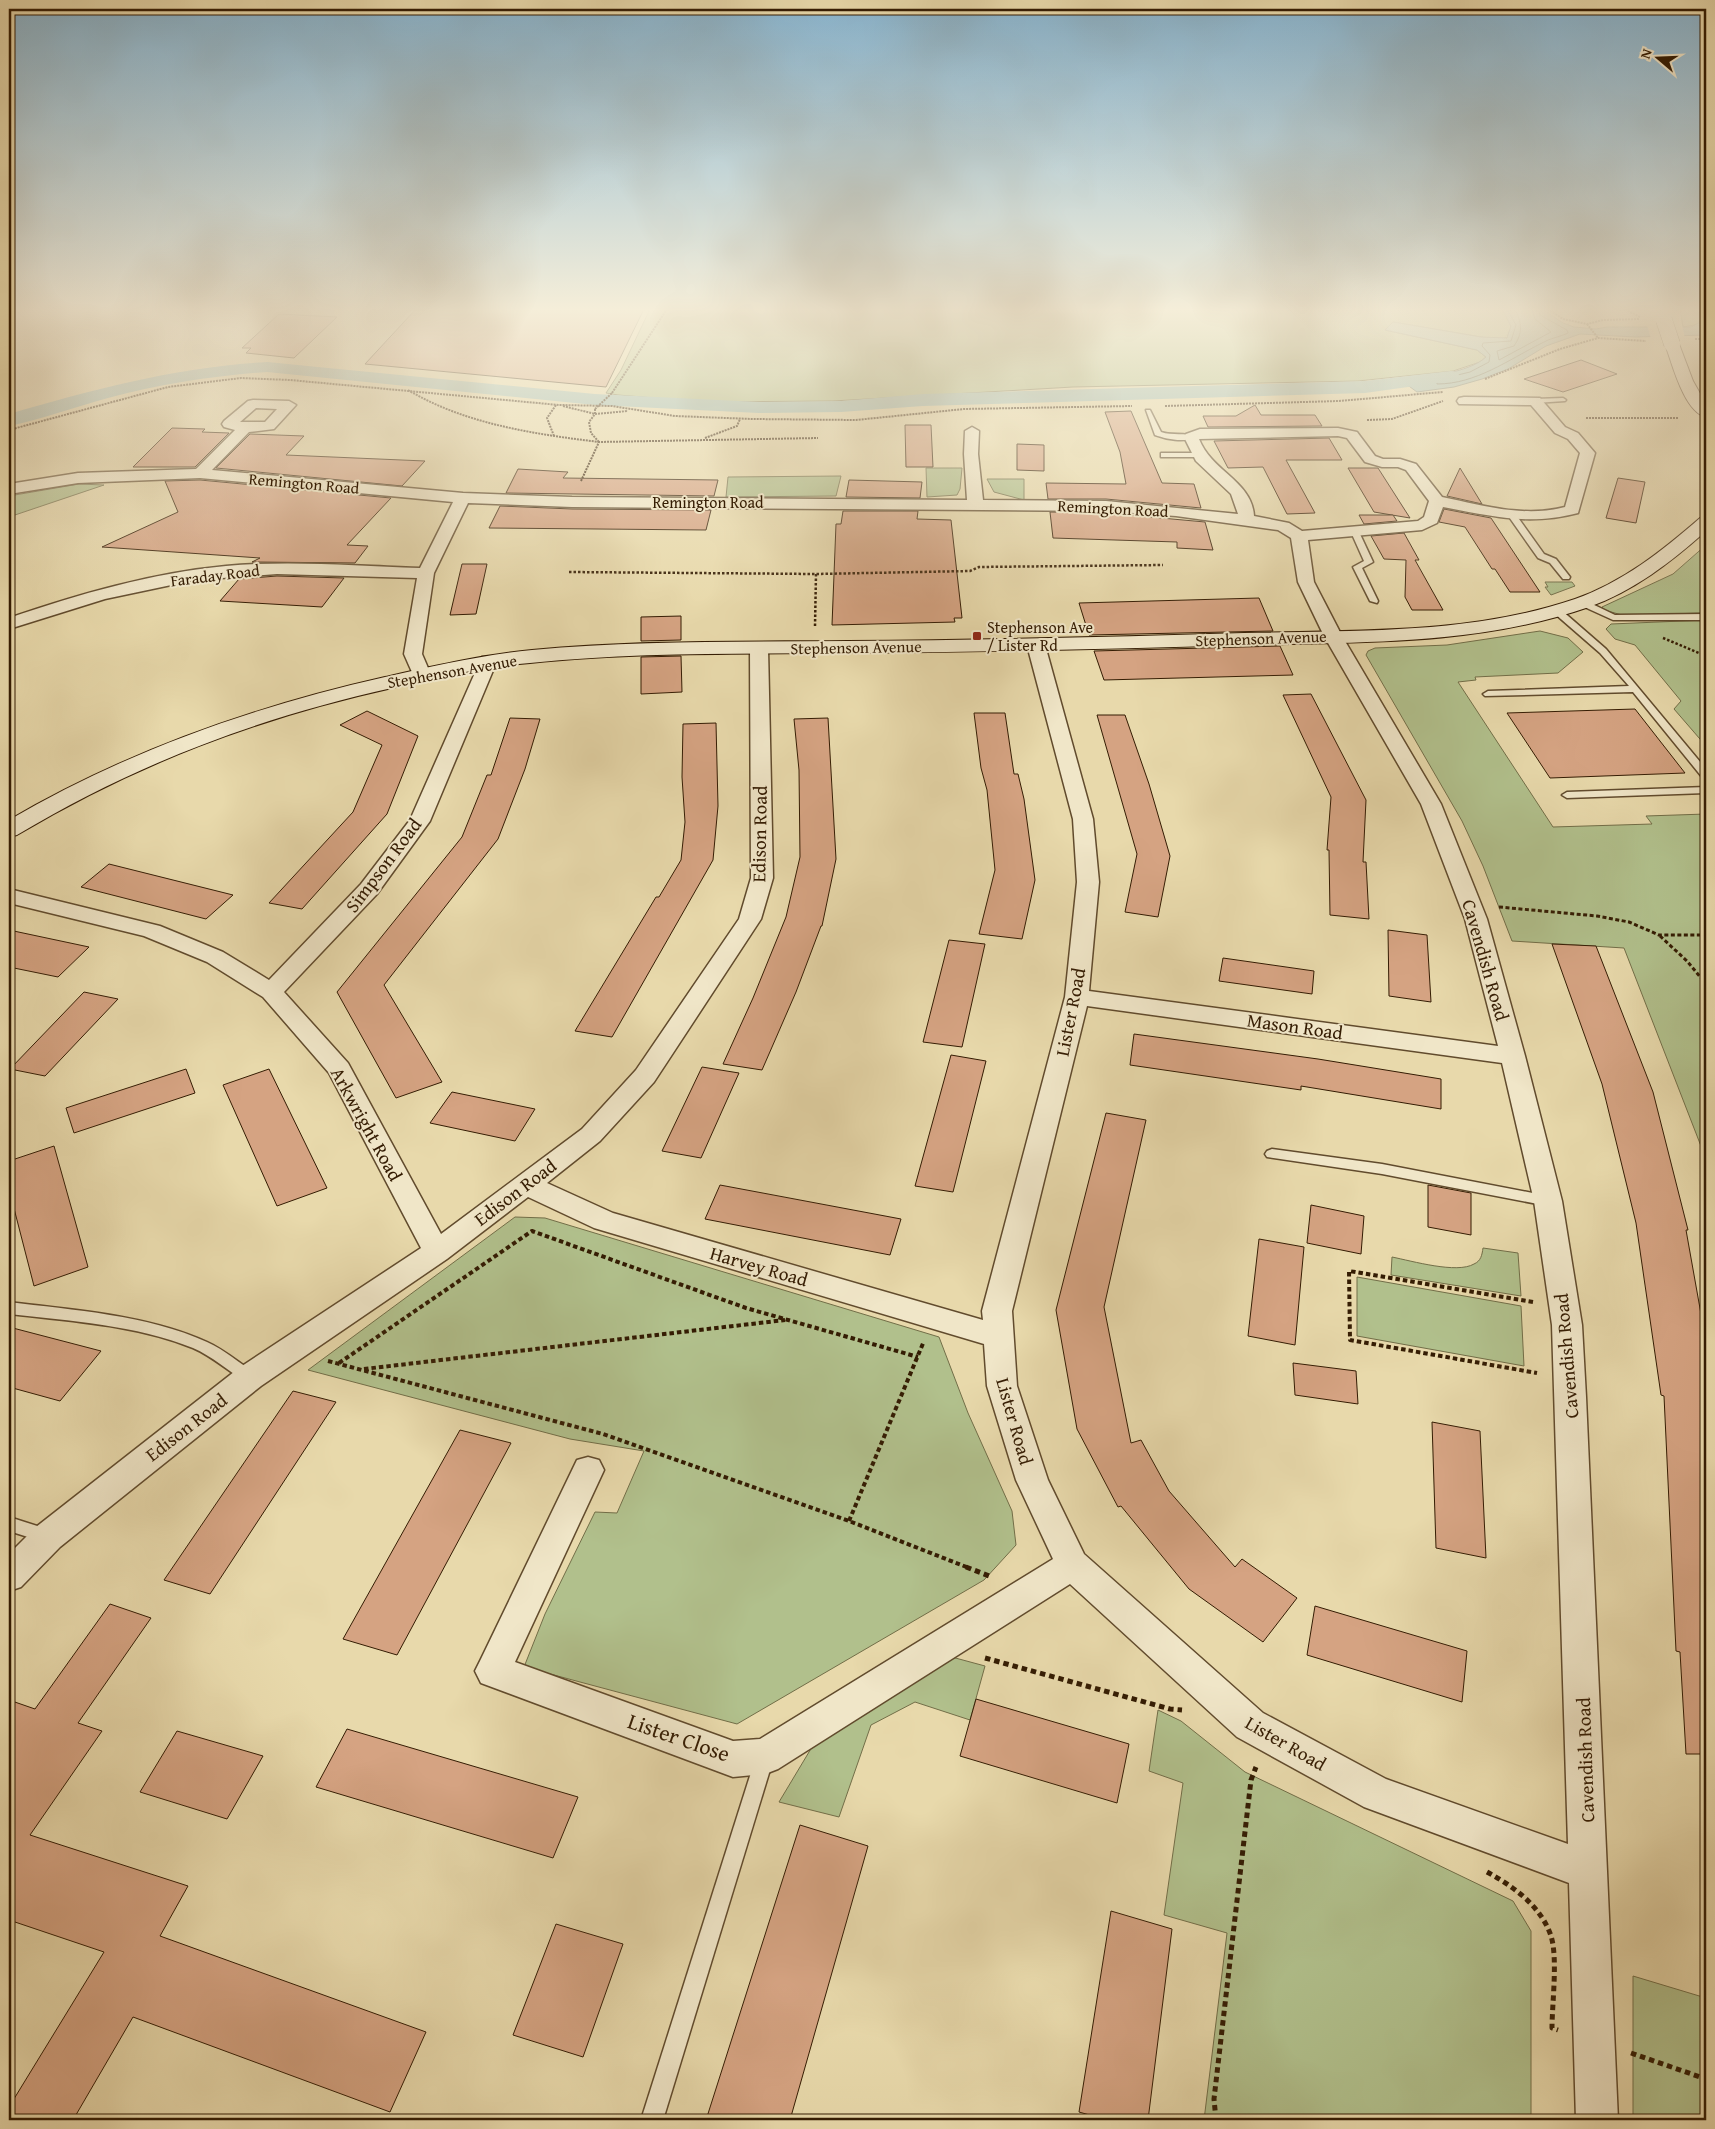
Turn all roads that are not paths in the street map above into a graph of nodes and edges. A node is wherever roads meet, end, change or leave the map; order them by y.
1 (1541, 408) edge
2 (1148, 411) dead end
3 (245, 428) dead end
4 (972, 431) dead end
5 (1191, 436) junction
6 (1164, 455) dead end
7 (1198, 455) junction
8 (200, 473) junction
9 (9, 489) edge
10 (462, 498) junction
11 (1437, 501) junction
12 (975, 504) junction
13 (1511, 514) junction
14 (1246, 520) junction
15 (1706, 522) edge
16 (1355, 532) junction
17 (1299, 536) junction
18 (426, 573) junction
19 (1566, 577) dead end
20 (1374, 601) dead end
21 (1583, 603) junction
22 (1557, 611) junction
23 (1706, 617) edge
24 (9, 624) edge
25 (1333, 636) junction
26 (1036, 645) junction
27 (759, 648) junction
28 (488, 661) junction
29 (422, 674) junction
30 (1636, 689) junction
31 (1488, 694) dead end
32 (1706, 775) edge
33 (1706, 790) edge
34 (1567, 795) dead end
35 (9, 830) edge
36 (9, 896) edge
37 (271, 992) junction
38 (1077, 997) junction
39 (1513, 1056) junction
40 (1272, 1154) dead end
41 (525, 1184) junction
42 (1548, 1201) junction
43 (437, 1252) junction
44 (9, 1308) edge
45 (997, 1336) junction
46 (250, 1377) junction
47 (588, 1470) dead end
48 (9, 1524) edge
49 (48, 1537) junction
50 (1072, 1565) junction
51 (9, 1576) edge
52 (765, 1756) junction
53 (1589, 1871) junction
54 (652, 2120) edge
55 (1597, 2120) edge

1 - 13 street
2 - 5 lane
3 - 8 street
4 - 12 street
5 - 7 street
5 - 11 street
6 - 7 lane
7 - 14 street
8 - 9 street, Remington Road
8 - 10 street, Remington Road
10 - 12 street, Remington Road
10 - 18 street
11 - 13 street
11 - 16 street
12 - 14 street, Remington Road
13 - 19 lane
14 - 17 street, Remington Road
15 - 21 street, Stephenson Avenue
16 - 17 street
16 - 20 lane
17 - 25 street
18 - 24 street, Faraday Road
18 - 29 street
21 - 22 street, Stephenson Avenue
21 - 23 lane
22 - 25 street, Stephenson Avenue
22 - 30 lane
25 - 26 street, Stephenson Avenue
25 - 39 street, Cavendish Road
26 - 27 street, Stephenson Avenue
26 - 38 street, Lister Road
27 - 28 street, Stephenson Avenue
27 - 41 street, Edison Road
28 - 29 street, Stephenson Avenue
28 - 37 street, Simpson Road
29 - 35 street, Stephenson Avenue
30 - 31 lane
30 - 32 lane
33 - 34 lane
36 - 37 street, Arkwright Road
37 - 43 street, Arkwright Road
38 - 39 street, Mason Road
38 - 45 street, Lister Road
39 - 42 street, Cavendish Road
40 - 42 lane
41 - 43 street, Edison Road
41 - 45 street, Harvey Road
42 - 53 street, Cavendish Road
43 - 46 street, Edison Road
44 - 46 lane
45 - 50 street, Lister Road
46 - 49 street, Edison Road
47 - 52 street, Lister Close
48 - 49 lane
49 - 51 street, Edison Road
50 - 52 street, Lister Close
50 - 53 street, Lister Road
52 - 54 lane
53 - 55 street, Cavendish Road

